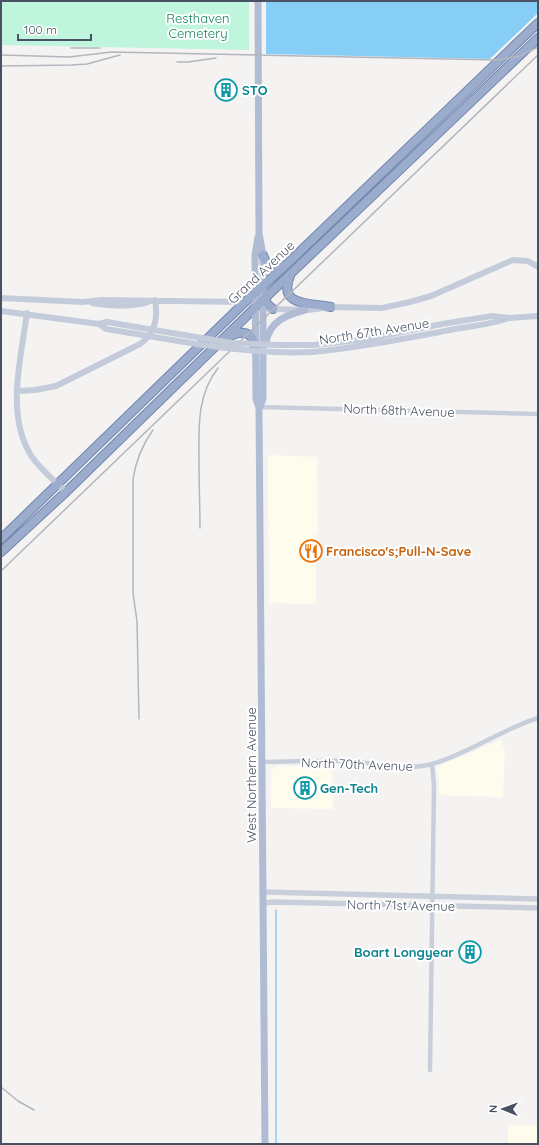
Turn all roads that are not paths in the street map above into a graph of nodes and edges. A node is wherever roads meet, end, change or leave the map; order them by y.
1 (258, 1) edge
2 (538, 23) edge
3 (538, 38) edge
4 (514, 46) junction
5 (522, 54) junction
6 (496, 64) junction
7 (503, 72) junction
8 (259, 233) junction
9 (263, 255) junction
10 (288, 263) junction
11 (538, 267) edge
12 (290, 276) junction
13 (270, 280) junction
14 (263, 286) junction
15 (255, 293) junction
16 (1, 298) edge
17 (155, 300) junction
18 (245, 302) junction
19 (262, 304) junction
20 (331, 307) junction
21 (273, 309) joint
22 (305, 310) junction
23 (1, 311) edge
24 (27, 314) junction
25 (538, 316) edge
26 (509, 318) junction
27 (100, 324) junction
28 (217, 346) junction
29 (255, 347) junction
30 (263, 358) junction
31 (17, 391) junction
32 (259, 407) junction
33 (538, 414) edge
34 (58, 484) junction
35 (66, 492) junction
36 (1, 539) edge
37 (1, 552) edge
38 (538, 718) edge
39 (263, 762) junction
40 (432, 764) junction
41 (264, 892) junction
42 (432, 897) junction
43 (506, 899) junction
44 (538, 899) edge
45 (264, 903) junction
46 (432, 905) junction
47 (506, 907) junction
48 (538, 908) edge
49 (430, 1070) dead end
50 (265, 1144) edge

1 - 8 main road, West Northern Avenue
2 - 4 highway, Grand Avenue
3 - 5 highway, Grand Avenue
4 - 5 highway
4 - 6 highway, Grand Avenue
5 - 7 highway, Grand Avenue
6 - 7 highway
6 - 10 highway, Grand Avenue
7 - 12 highway, Grand Avenue
8 - 9 main road, West Northern Avenue
8 - 15 main road, West Northern Avenue
9 - 10 highway
9 - 14 main road, West Northern Avenue
10 - 13 highway, Grand Avenue
11 - 20 main road, North 67th Avenue
12 - 19 highway, Grand Avenue
12 - 20 highway
13 - 14 highway, Grand Avenue
13 - 19 highway
14 - 15 highway, Grand Avenue
14 - 19 main road, West Northern Avenue
15 - 18 highway, Grand Avenue
15 - 19 main road, West Northern Avenue
16 - 17 main road
17 - 18 main road
17 - 31 main road
18 - 19 main road
18 - 34 highway, Grand Avenue
19 - 21 highway
19 - 28 highway, Grand Avenue
19 - 29 main road, West Northern Avenue
19 - 30 main road, West Northern Avenue
20 - 22 main road, North 67th Avenue
21 - 22 main road, North 67th Avenue
22 - 30 main road
23 - 24 main road, North 67th Avenue
24 - 27 main road, North 67th Avenue
24 - 31 main road
25 - 26 main road, North 67th Avenue
26 - 27 main road, North 67th Avenue, bridge
26 - 27 main road, North 67th Avenue, bridge
28 - 29 highway
28 - 35 highway, Grand Avenue
29 - 32 main road, West Northern Avenue
30 - 32 main road, West Northern Avenue
31 - 34 main road
32 - 33 street, North 68th Avenue
32 - 39 main road, West Northern Avenue
34 - 35 main road
34 - 36 highway, Grand Avenue
35 - 37 highway, Grand Avenue
38 - 40 street, North 70th Avenue
39 - 40 street, North 70th Avenue
39 - 41 main road, West Northern Avenue
40 - 42 street
41 - 42 street, North 71st Avenue
41 - 45 main road, West Northern Avenue
42 - 43 street, North 71st Avenue
42 - 46 street
43 - 44 street, North 71st Avenue
43 - 47 street
45 - 46 street, North 71st Avenue
45 - 50 main road, West Northern Avenue
46 - 47 street, North 71st Avenue
46 - 49 street
47 - 48 street, North 71st Avenue

